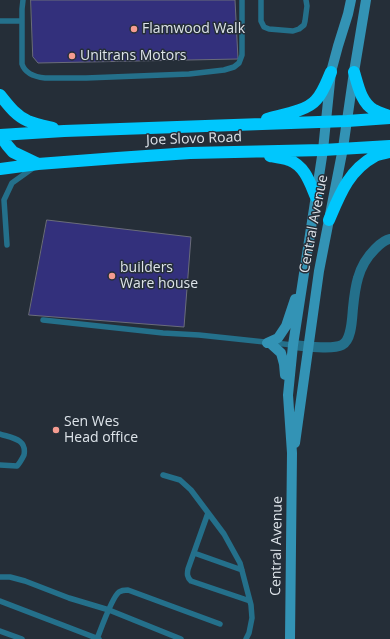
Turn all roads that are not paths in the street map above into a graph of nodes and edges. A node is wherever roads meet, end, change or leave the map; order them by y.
1 (22, 0) edge
2 (242, 0) edge
3 (261, 0) edge
4 (306, 0) edge
5 (351, 0) edge
6 (366, 1) edge
7 (0, 21) edge
8 (22, 21) junction
9 (331, 72) junction
10 (354, 72) junction
11 (0, 95) edge
12 (390, 117) edge
13 (325, 121) junction
14 (347, 121) junction
15 (246, 124) junction
16 (0, 130) edge
17 (64, 131) junction
18 (0, 135) edge
19 (390, 146) edge
20 (343, 148) junction
21 (323, 150) junction
22 (255, 152) junction
23 (390, 152) edge
24 (38, 164) junction
25 (0, 169) edge
26 (316, 197) junction
27 (2, 198) edge
28 (2, 215) edge
29 (329, 220) junction
30 (390, 239) edge
31 (7, 245) dead end
32 (306, 258) junction
33 (43, 320) dead end
34 (269, 343) junction
35 (293, 345) junction
36 (308, 347) junction
37 (288, 395) junction
38 (0, 434) edge
39 (292, 453) junction
40 (0, 465) edge
41 (163, 475) dead end
42 (208, 513) junction
43 (194, 553) junction
44 (242, 570) junction
45 (0, 577) edge
46 (0, 601) edge
47 (250, 601) junction
48 (109, 610) junction
49 (220, 624) dead end
50 (0, 631) edge
51 (22, 639) edge
52 (98, 639) edge
53 (181, 639) edge
54 (246, 639) edge
55 (290, 639) edge

1 - 8 lane
2 - 8 lane
3 - 4 lane
5 - 9 street, Central Avenue
6 - 10 street, Central Avenue
7 - 8 lane
9 - 13 street, Central Avenue
9 - 15 highway
10 - 12 highway
10 - 14 street, Central Avenue
11 - 17 highway
12 - 14 highway, Joe Slovo Road
13 - 14 highway, Joe Slovo Road
13 - 15 highway, Joe Slovo Road
13 - 21 street, Central Avenue
14 - 20 street, Central Avenue
15 - 17 highway, Joe Slovo Road
16 - 18 lane
17 - 18 highway, Joe Slovo Road
18 - 24 highway
19 - 20 highway, Joe Slovo Road
20 - 21 highway, Joe Slovo Road
20 - 29 street, Central Avenue
21 - 22 highway, Joe Slovo Road
21 - 26 street, Central Avenue
22 - 24 highway, Joe Slovo Road
22 - 26 highway
23 - 29 highway
24 - 25 highway, Joe Slovo Road
24 - 27 lane
26 - 32 street, Central Avenue
27 - 28 lane
28 - 31 lane
29 - 36 street, Central Avenue
30 - 36 street
32 - 34 street
32 - 35 street, Central Avenue
33 - 34 lane
34 - 35 lane
34 - 37 street
35 - 36 street
35 - 37 street, Central Avenue
36 - 39 street, Central Avenue
37 - 39 street, Central Avenue
38 - 40 lane
39 - 55 street, Central Avenue
41 - 42 lane
42 - 43 lane
42 - 44 lane
43 - 44 lane
43 - 47 lane
44 - 47 lane
45 - 48 lane
46 - 52 lane
47 - 54 lane
48 - 49 lane
48 - 52 lane
48 - 53 lane
50 - 51 lane

